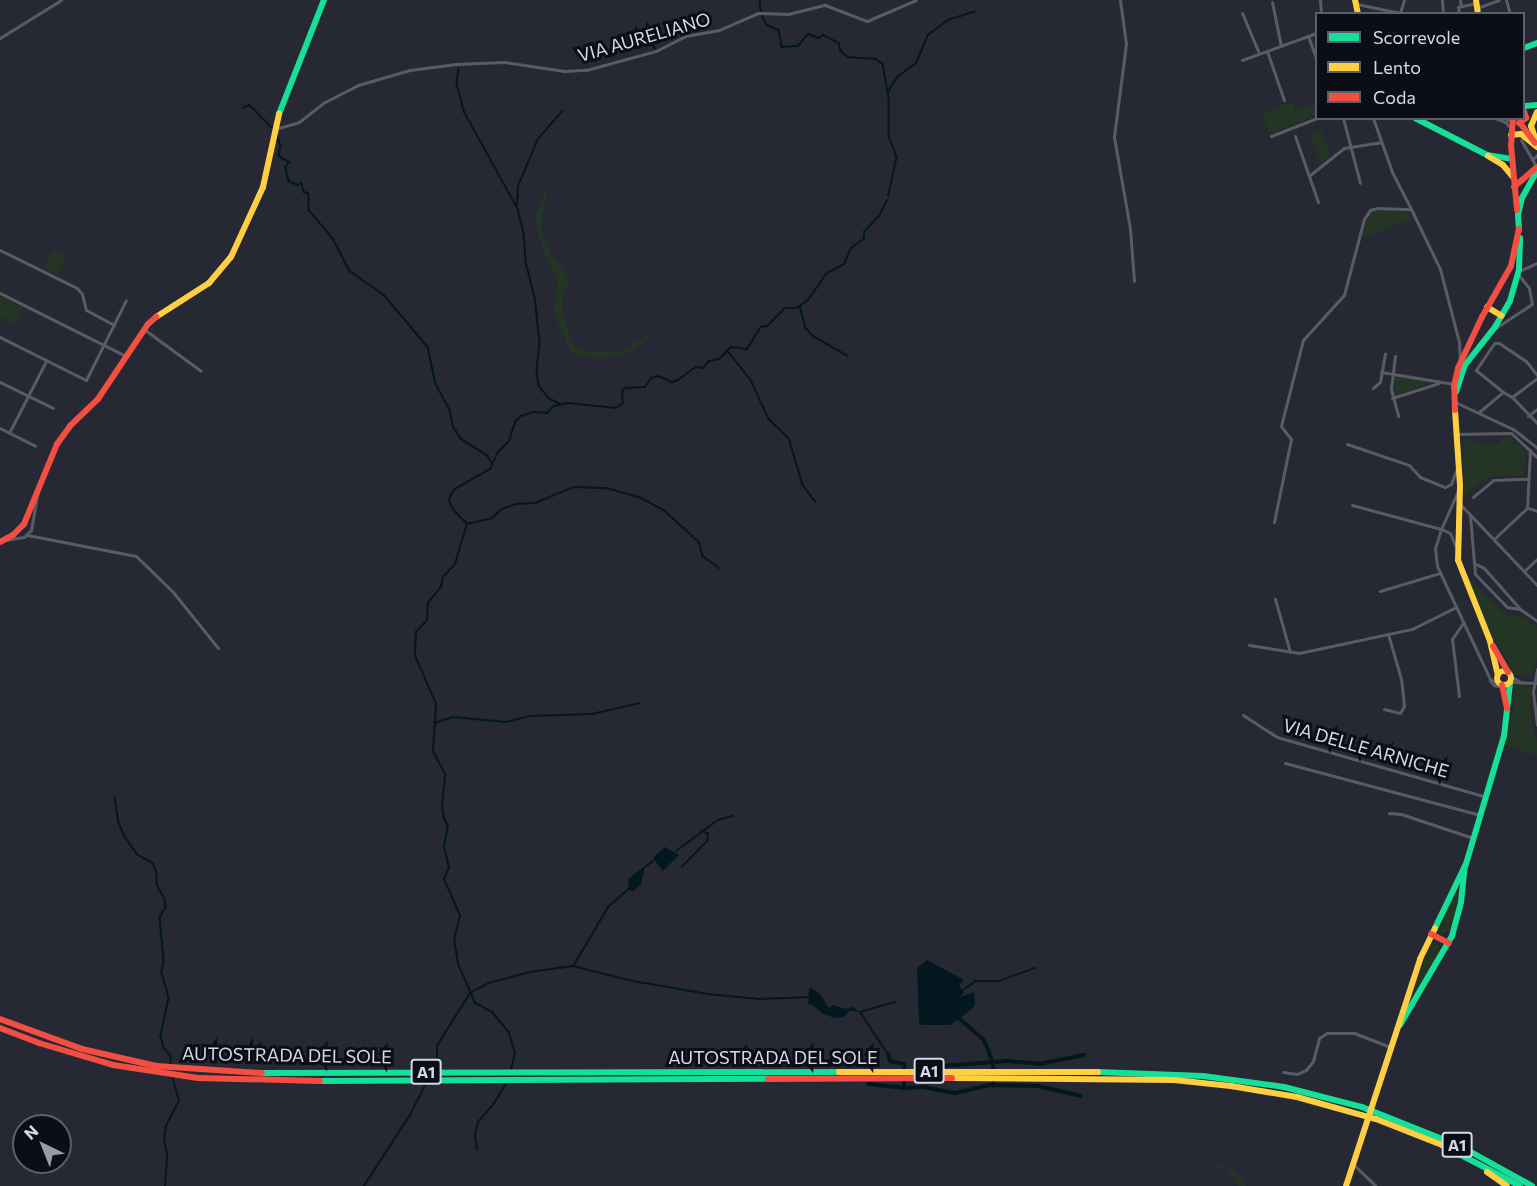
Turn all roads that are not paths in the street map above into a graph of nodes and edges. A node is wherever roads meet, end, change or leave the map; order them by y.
1 (61, 0) edge
2 (324, 0) edge
3 (916, 0) edge
4 (1120, 0) edge
5 (1378, 0) edge
6 (1460, 0) edge
7 (1499, 0) edge
8 (1272, 2) dead end
9 (1356, 2) edge
10 (1376, 6) junction
11 (1461, 6) junction
12 (1477, 6) edge
13 (1397, 12) edge
14 (1459, 12) edge
15 (1242, 13) dead end
16 (1315, 34) edge
17 (1308, 36) junction
18 (0, 38) edge
19 (1281, 46) junction
20 (1268, 51) junction
21 (1315, 53) edge
22 (1259, 54) junction
23 (1242, 60) dead end
24 (1284, 100) dead end
25 (1537, 112) edge
26 (1315, 119) edge
27 (1343, 120) edge
28 (1374, 120) edge
29 (1419, 120) edge
30 (1500, 120) edge
31 (1517, 121) edge
32 (1505, 122) junction
33 (275, 129) junction
34 (1511, 132) junction
35 (1271, 136) dead end
36 (1295, 136) dead end
37 (1521, 140) dead end
38 (1381, 142) junction
39 (1511, 145) junction
40 (1537, 145) edge
41 (1349, 146) junction
42 (1537, 155) edge
43 (1502, 159) junction
44 (1512, 159) junction
45 (1532, 160) junction
46 (1537, 169) edge
47 (1310, 175) junction
48 (1514, 175) junction
49 (1529, 176) junction
50 (1360, 183) dead end
51 (1514, 187) junction
52 (1318, 202) dead end
53 (1411, 209) junction
54 (1518, 218) junction
55 (1519, 229) junction
56 (0, 250) edge
57 (1537, 264) edge
58 (1520, 272) junction
59 (1134, 281) dead end
60 (0, 293) edge
61 (126, 300) dead end
62 (1487, 307) junction
63 (1502, 316) junction
64 (114, 325) junction
65 (145, 330) junction
66 (1493, 330) junction
67 (0, 337) edge
68 (1459, 342) junction
69 (1469, 343) junction
70 (104, 345) junction
71 (1384, 353) dead end
72 (126, 356) junction
73 (1395, 356) dead end
74 (46, 360) junction
75 (1460, 364) junction
76 (201, 371) dead end
77 (1381, 372) junction
78 (1392, 374) junction
79 (1537, 377) edge
80 (0, 382) edge
81 (1441, 382) junction
82 (1454, 384) junction
83 (1373, 388) dead end
84 (1503, 392) junction
85 (28, 396) junction
86 (1512, 397) junction
87 (1392, 398) junction
88 (1455, 402) junction
89 (53, 408) dead end
90 (1537, 409) edge
91 (1479, 412) junction
92 (1398, 416) dead end
93 (1528, 416) junction
94 (1537, 423) edge
95 (0, 428) edge
96 (1512, 431) junction
97 (9, 433) junction
98 (1458, 434) junction
99 (1347, 444) dead end
100 (35, 446) dead end
101 (1537, 448) edge
102 (1530, 450) junction
103 (1537, 457) edge
104 (1459, 464) junction
105 (1529, 479) junction
106 (1460, 486) junction
107 (37, 491) junction
108 (1473, 497) dead end
109 (1460, 504) junction
110 (1352, 505) dead end
111 (1527, 508) junction
112 (1537, 512) edge
113 (1470, 515) junction
114 (1458, 517) junction
115 (1274, 522) dead end
116 (1442, 529) junction
117 (27, 535) junction
118 (1494, 539) junction
119 (2, 541) edge
120 (1457, 551) junction
121 (1537, 559) edge
122 (1476, 564) junction
123 (1524, 571) junction
124 (1440, 573) junction
125 (1537, 585) edge
126 (1380, 591) dead end
127 (1275, 599) dead end
128 (1456, 607) junction
129 (1520, 609) junction
130 (1537, 621) edge
131 (1463, 623) junction
132 (1388, 634) junction
133 (1490, 641) junction
134 (1250, 645) dead end
135 (218, 648) dead end
136 (1290, 652) junction
137 (1537, 669) edge
138 (1497, 673) junction
139 (1489, 677) junction
140 (1510, 678) junction
141 (1535, 683) edge
142 (1501, 685) junction
143 (1460, 696) dead end
144 (1384, 709) dead end
145 (1508, 714) junction
146 (1243, 716) dead end
147 (1537, 725) edge
148 (1285, 763) dead end
149 (1486, 797) junction
150 (1389, 813) dead end
151 (1481, 815) junction
152 (1474, 838) junction
153 (1466, 864) junction
154 (1431, 934) junction
155 (1449, 943) junction
156 (0, 1019) edge
157 (0, 1028) edge
158 (1391, 1044) junction
159 (1283, 1072) dead end
160 (269, 1076) junction
161 (1273, 1089) junction
162 (1377, 1115) junction
163 (1466, 1157) junction
164 (1352, 1164) junction
165 (1346, 1186) edge
166 (1376, 1186) edge
167 (1507, 1186) edge
168 (1520, 1186) edge
169 (1532, 1186) edge

1 - 18 street
2 - 33 main road
3 - 33 street, VIA AURELIANO
4 - 59 street
5 - 10 street
6 - 11 street
7 - 12 street
8 - 19 street
9 - 10 street
10 - 13 street
11 - 12 street
11 - 14 street
15 - 22 street
16 - 17 street
17 - 19 street
17 - 21 street
19 - 20 street
20 - 22 street
20 - 24 street
22 - 23 street
25 - 40 main road
26 - 35 street
27 - 41 street
28 - 38 street
29 - 43 main road
30 - 32 street
31 - 32 street
31 - 34 main road
31 - 40 main road
32 - 34 street
33 - 65 main road
34 - 39 main road
34 - 40 main road
36 - 47 street
37 - 45 street
38 - 41 street
38 - 53 street
39 - 43 main road
39 - 44 main road
41 - 47 street
41 - 50 street
42 - 45 street
43 - 44 main road
43 - 48 main road
44 - 48 main road
45 - 46 street
46 - 49 main road
47 - 52 street
48 - 49 main road
48 - 51 main road
49 - 51 main road
49 - 54 main road
51 - 54 main road
53 - 68 street
53 - 115 street
54 - 55 main road
55 - 58 main road
55 - 62 main road
56 - 64 street
57 - 58 street
58 - 63 main road
58 - 66 street
60 - 70 street
61 - 64 street
62 - 63 main road
62 - 69 main road
63 - 66 main road
64 - 70 street
65 - 72 main road
65 - 76 street
66 - 88 main road
67 - 74 street
68 - 69 street
68 - 75 street
69 - 75 main road
70 - 72 street
70 - 74 street
71 - 77 street
72 - 107 main road
73 - 78 street
74 - 85 street
75 - 82 main road
77 - 78 street
77 - 83 street
78 - 81 street
78 - 87 street
79 - 84 street
79 - 86 street
80 - 85 street
81 - 82 street
81 - 87 street
82 - 88 main road
84 - 86 street
84 - 91 street
85 - 89 street
85 - 97 street
86 - 93 street
87 - 92 street
88 - 91 street
88 - 98 main road
90 - 93 street
91 - 96 street
93 - 94 street
95 - 97 street
96 - 98 street
96 - 101 street
96 - 102 street
97 - 100 street
98 - 104 main road
99 - 104 street
102 - 103 street
102 - 105 street
104 - 106 main road
105 - 108 street
105 - 111 street
106 - 109 main road
106 - 116 street
107 - 117 street
107 - 119 main road
109 - 113 street
109 - 114 main road
110 - 116 street
111 - 112 street
111 - 118 street
113 - 114 street
113 - 118 street
113 - 122 street
114 - 120 main road
116 - 120 street
116 - 124 street
117 - 119 street
117 - 135 street
118 - 123 street
120 - 133 main road
121 - 123 street
122 - 129 street
122 - 129 street
123 - 125 street
124 - 126 street
124 - 128 street
127 - 136 street
128 - 131 street
128 - 132 street
129 - 130 street
131 - 139 street
131 - 143 street
132 - 136 street
132 - 144 street
133 - 138 main road
133 - 140 main road
134 - 136 street
137 - 141 street
138 - 139 street
138 - 140 main road
138 - 142 main road
139 - 142 street
140 - 141 street
140 - 142 main road
140 - 145 main road
141 - 147 street
142 - 145 main road
145 - 149 main road
146 - 149 street, VIA DELLE ARNICHE
148 - 151 street
149 - 151 main road
150 - 152 street
151 - 152 main road
152 - 153 main road
153 - 154 main road
153 - 155 main road
154 - 155 main road
154 - 158 main road
155 - 158 main road
156 - 160 main road, AUTOSTRADA DEL SOLE / A1
157 - 160 main road, AUTOSTRADA DEL SOLE / A1
158 - 159 street
158 - 164 main road
160 - 161 main road, AUTOSTRADA DEL SOLE / A1
160 - 161 main road, AUTOSTRADA DEL SOLE / A1
161 - 162 main road, AUTOSTRADA DEL SOLE / A1
162 - 163 main road, AUTOSTRADA DEL SOLE / A1
162 - 169 main road, AUTOSTRADA DEL SOLE / A1
163 - 167 main road
163 - 168 main road, AUTOSTRADA DEL SOLE / A1
164 - 165 main road
164 - 166 street

